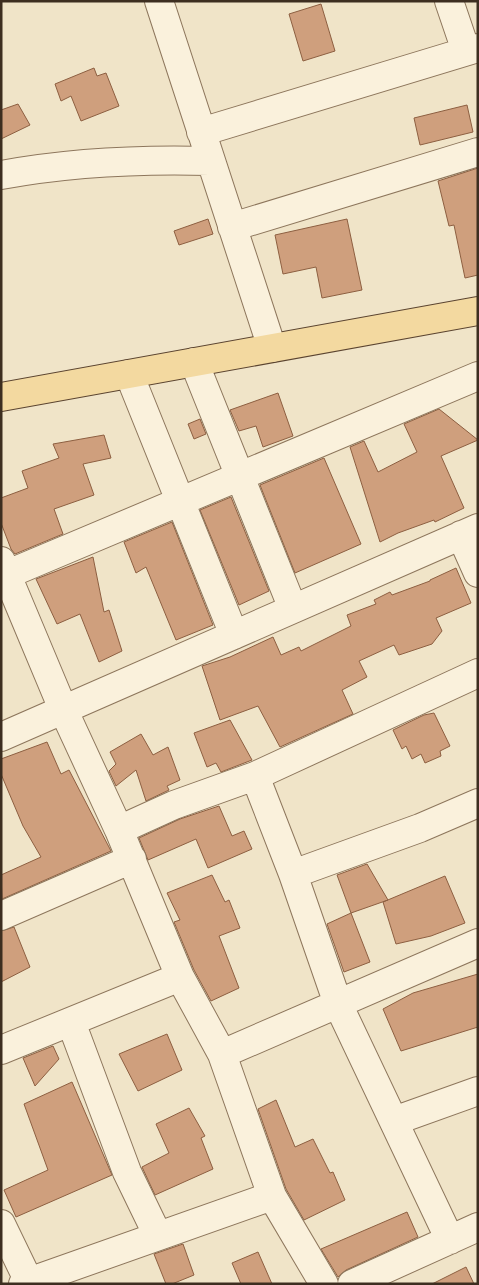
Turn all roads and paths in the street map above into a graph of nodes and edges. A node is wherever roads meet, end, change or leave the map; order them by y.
1 (159, 1) edge
2 (449, 1) edge
3 (472, 50) edge
4 (201, 132) junction
5 (478, 152) edge
6 (210, 161) junction
7 (1, 175) edge
8 (232, 227) junction
9 (478, 311) edge
10 (272, 348) junction
11 (194, 362) junction
12 (129, 374) junction
13 (478, 376) edge
14 (1, 398) edge
15 (240, 475) junction
16 (181, 500) junction
17 (470, 532) edge
18 (4, 567) edge
19 (478, 573) edge
20 (293, 609) junction
21 (234, 635) junction
22 (478, 673) edge
23 (63, 709) junction
24 (1, 737) edge
25 (255, 776) junction
26 (478, 803) edge
27 (119, 830) junction
28 (132, 860) junction
29 (293, 874) junction
30 (2, 914) edge
31 (478, 944) edge
32 (180, 977) junction
33 (338, 1004) junction
34 (71, 1022) junction
35 (1, 1050) edge
36 (222, 1054) junction
37 (478, 1091) edge
38 (394, 1121) junction
39 (272, 1196) junction
40 (1, 1224) edge
41 (478, 1227) edge
42 (158, 1236) junction
43 (450, 1240) junction
44 (27, 1283) edge
45 (324, 1284) edge
46 (352, 1284) edge

1 - 4 street
2 - 3 street
3 - 4 street
4 - 6 street
5 - 8 street
6 - 7 street
6 - 8 street
8 - 10 street
9 - 10 main road
10 - 11 main road
11 - 12 main road
11 - 15 street
12 - 14 main road
12 - 16 street
13 - 15 street
15 - 16 street
15 - 20 street
16 - 18 street
16 - 21 street
17 - 19 street
17 - 20 street
18 - 23 street
20 - 21 street
21 - 23 street
22 - 25 street
23 - 24 street
23 - 27 street
25 - 27 street
25 - 29 street
26 - 29 street
27 - 28 street
28 - 30 street
28 - 32 street
29 - 33 street
31 - 33 street
32 - 34 street
32 - 36 street
33 - 36 street
33 - 38 street
34 - 35 street
34 - 42 street
36 - 39 street
37 - 38 street
38 - 43 street
39 - 42 street
39 - 45 street
40 - 44 street
41 - 43 street
42 - 44 street
43 - 46 street

